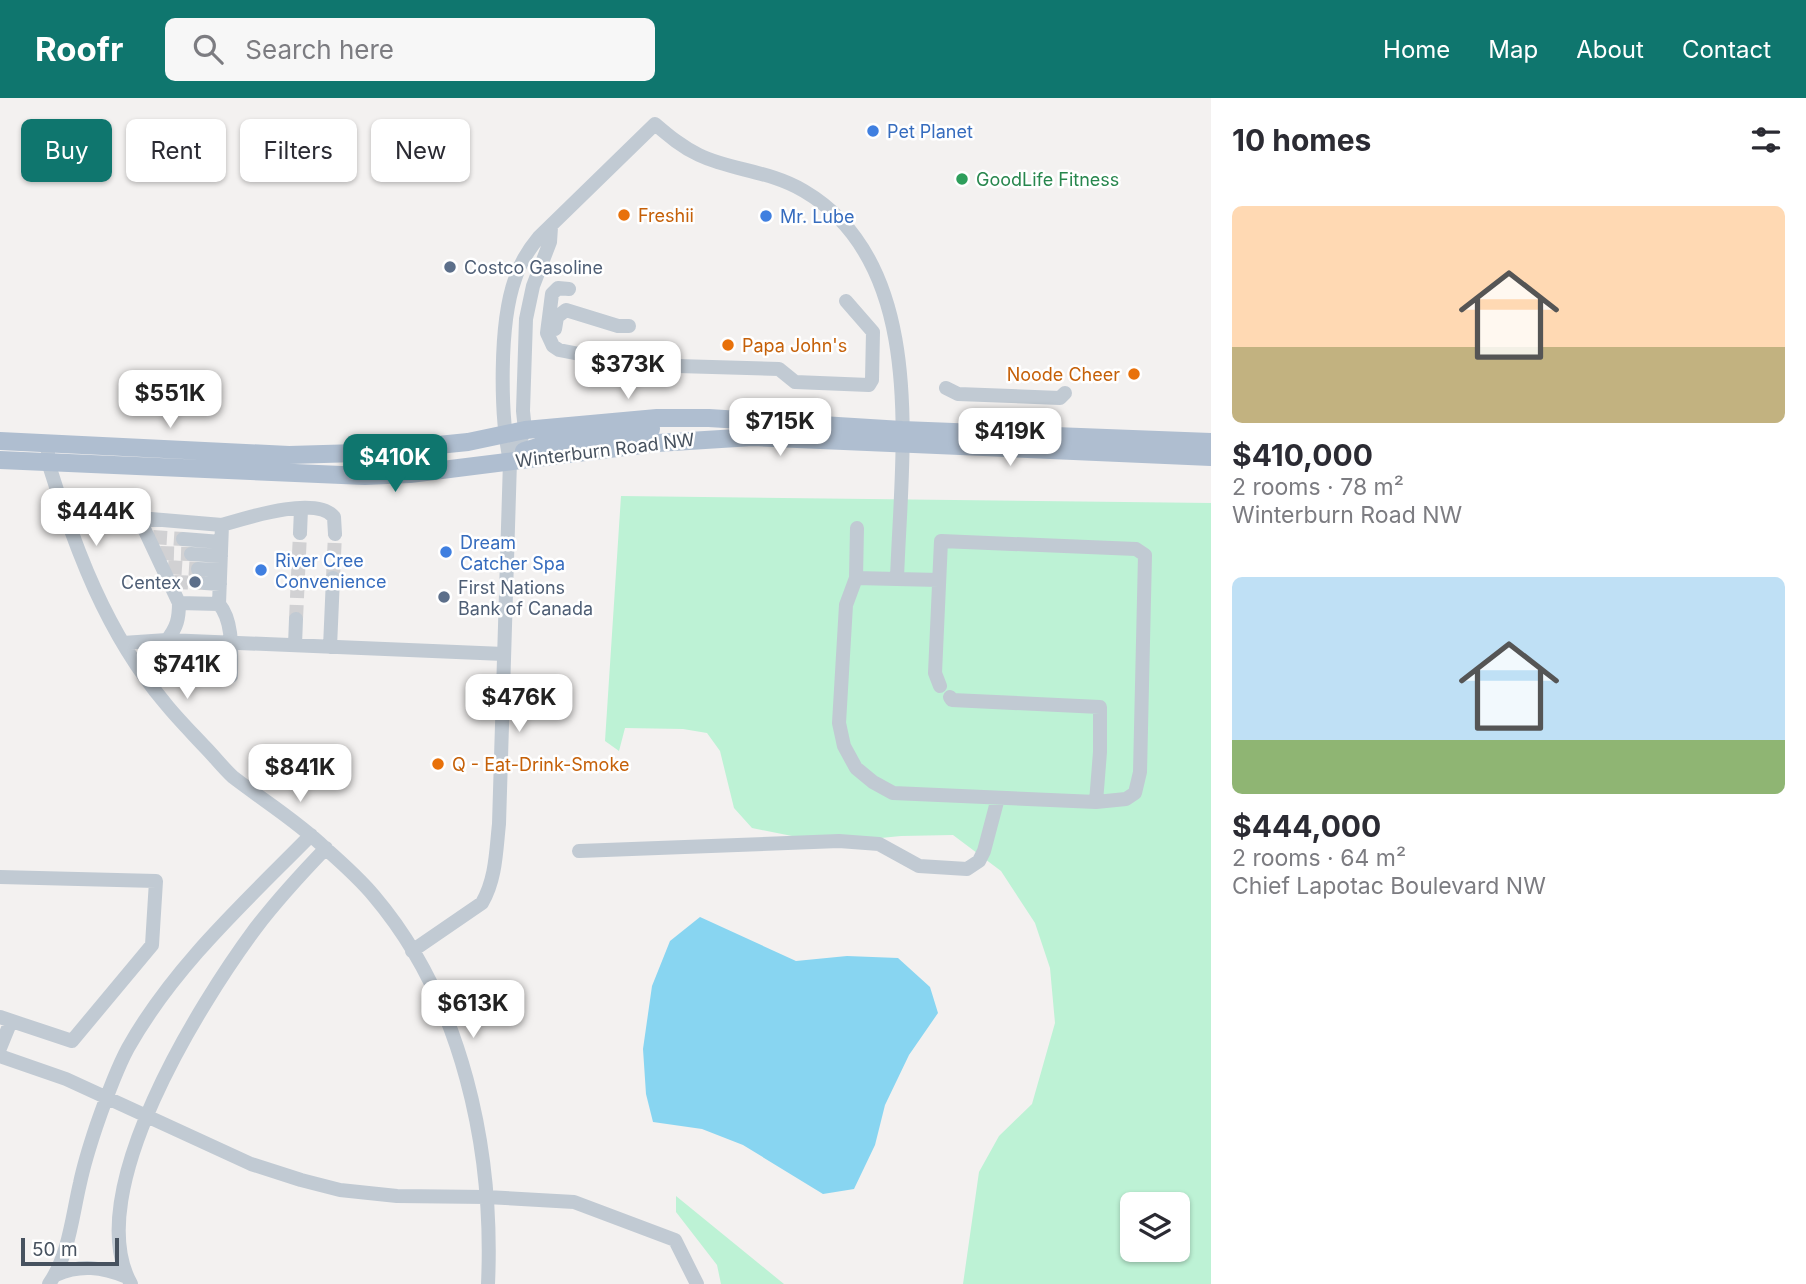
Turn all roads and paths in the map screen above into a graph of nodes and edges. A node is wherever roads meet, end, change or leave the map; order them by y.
1 (551, 227) junction
2 (569, 289) dead end
3 (846, 301) dead end
4 (629, 326) dead end
5 (599, 358) junction
6 (946, 388) dead end
7 (1065, 393) dead end
8 (709, 418) junction
9 (525, 430) junction
10 (504, 434) junction
11 (901, 437) junction
12 (0, 440) edge
13 (1211, 442) edge
14 (48, 443) junction
15 (1211, 457) edge
16 (0, 460) edge
17 (510, 461) junction
18 (48, 462) junction
19 (301, 509) junction
20 (222, 525) junction
21 (857, 528) dead end
22 (300, 533) tunnel mouth
23 (335, 534) tunnel mouth
24 (183, 539) tunnel mouth
25 (191, 554) tunnel mouth
26 (217, 567) junction
27 (198, 569) tunnel mouth
28 (333, 578) tunnel mouth
29 (856, 578) junction
30 (897, 579) junction
31 (939, 580) junction
32 (179, 603) junction
33 (219, 604) junction
34 (296, 619) tunnel mouth
35 (167, 640) junction
36 (122, 643) junction
37 (230, 643) junction
38 (295, 645) junction
39 (330, 647) junction
40 (504, 654) junction
41 (231, 676) dead end
42 (998, 798) junction
43 (1096, 802) junction
44 (311, 835) junction
45 (326, 848) junction
46 (579, 851) dead end
47 (0, 877) edge
48 (412, 951) junction
49 (6, 1019) edge
50 (0, 1048) edge
51 (0, 1056) edge
52 (108, 1098) junction
53 (147, 1117) junction
54 (486, 1197) junction
55 (52, 1279) edge
56 (129, 1280) edge
57 (488, 1284) edge
58 (697, 1284) edge

1 - 9 street
1 - 10 street
1 - 11 street
2 - 5 street
3 - 5 street
4 - 5 street
6 - 7 street
8 - 9 main road, Winterburn Road NW
8 - 11 main road, Winterburn Road NW
8 - 17 main road
9 - 10 main road, Winterburn Road NW
9 - 17 street
10 - 14 main road, Winterburn Road NW
10 - 17 street
11 - 13 main road, Winterburn Road NW
11 - 15 main road, Winterburn Road NW
11 - 17 main road, Winterburn Road NW
11 - 30 street
12 - 14 main road, Winterburn Road NW
14 - 18 street
16 - 18 main road, Winterburn Road NW
17 - 18 main road, Winterburn Road NW
17 - 40 street
18 - 36 street
19 - 20 street
19 - 22 street
19 - 23 street
20 - 26 street
20 - 32 street
21 - 29 street
24 - 26 street
25 - 26 street
26 - 27 street
26 - 33 street
28 - 39 street
29 - 30 street
29 - 42 street
30 - 31 street
31 - 43 street
31 - 43 street
32 - 33 street
32 - 35 street
33 - 37 street
34 - 38 street
35 - 36 street
35 - 37 street
36 - 44 street
37 - 38 street
37 - 41 street
38 - 39 street
39 - 40 street
40 - 48 street
42 - 43 street
42 - 46 street
44 - 45 street
44 - 52 street
45 - 48 street
45 - 53 street
47 - 49 street
48 - 54 street
49 - 50 street
51 - 52 street
52 - 53 street
52 - 55 street
53 - 54 street
53 - 56 street
54 - 57 street
54 - 58 street
55 - 56 street

